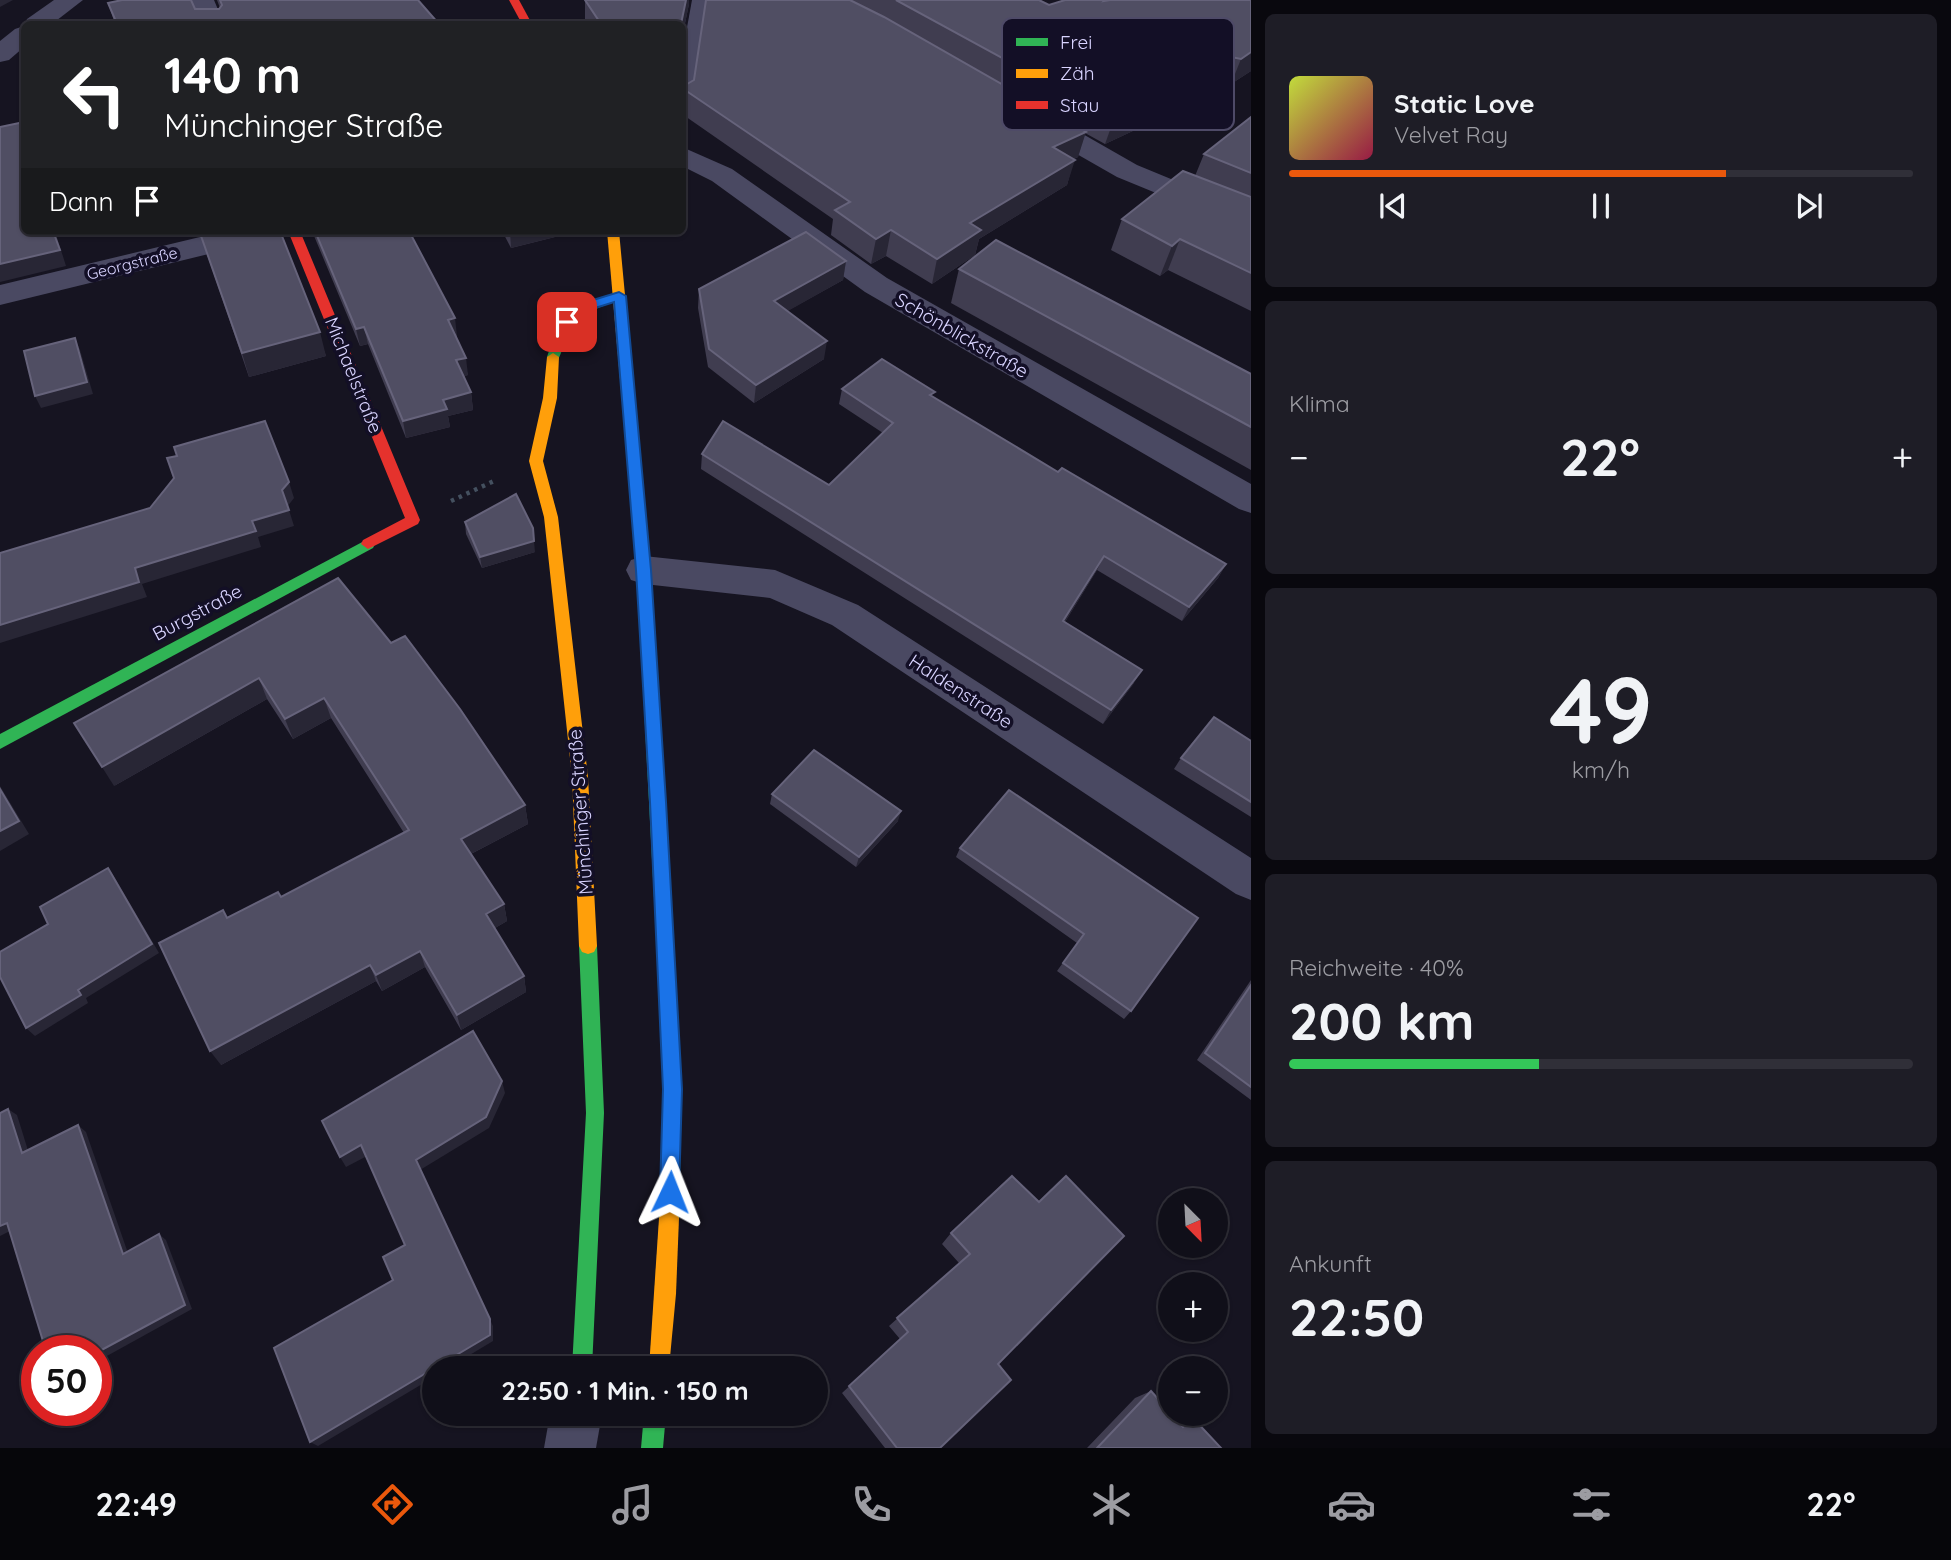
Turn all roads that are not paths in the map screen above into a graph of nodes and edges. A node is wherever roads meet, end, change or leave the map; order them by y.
1 (71, 0) edge
2 (202, 0) edge
3 (513, 0) edge
4 (699, 0) edge
5 (40, 21) edge
6 (211, 21) edge
7 (525, 21) edge
8 (21, 36) edge
9 (0, 54) edge
10 (686, 80) edge
11 (1055, 130) edge
12 (686, 157) edge
13 (1251, 223) edge
14 (248, 235) edge
15 (296, 235) edge
16 (613, 235) edge
17 (0, 295) edge
18 (619, 296) junction
19 (1251, 500) edge
20 (413, 520) joint
21 (644, 570) junction
22 (0, 742) edge
23 (1251, 881) edge
24 (583, 1356) edge
25 (660, 1356) edge
26 (574, 1426) edge
27 (654, 1426) edge
28 (570, 1448) edge
29 (652, 1448) edge

1 - 5 street
2 - 6 street
3 - 7 street
4 - 10 lane
8 - 9 street
11 - 13 street
12 - 19 street, Schönblickstraße
14 - 17 street, Georgstraße
15 - 20 street, Michaelstraße
16 - 18 street
18 - 21 street
18 - 24 street, Münchinger Straße
20 - 22 street, Burgstraße
21 - 23 street, Haldenstraße
21 - 25 street
26 - 28 street
27 - 29 street

